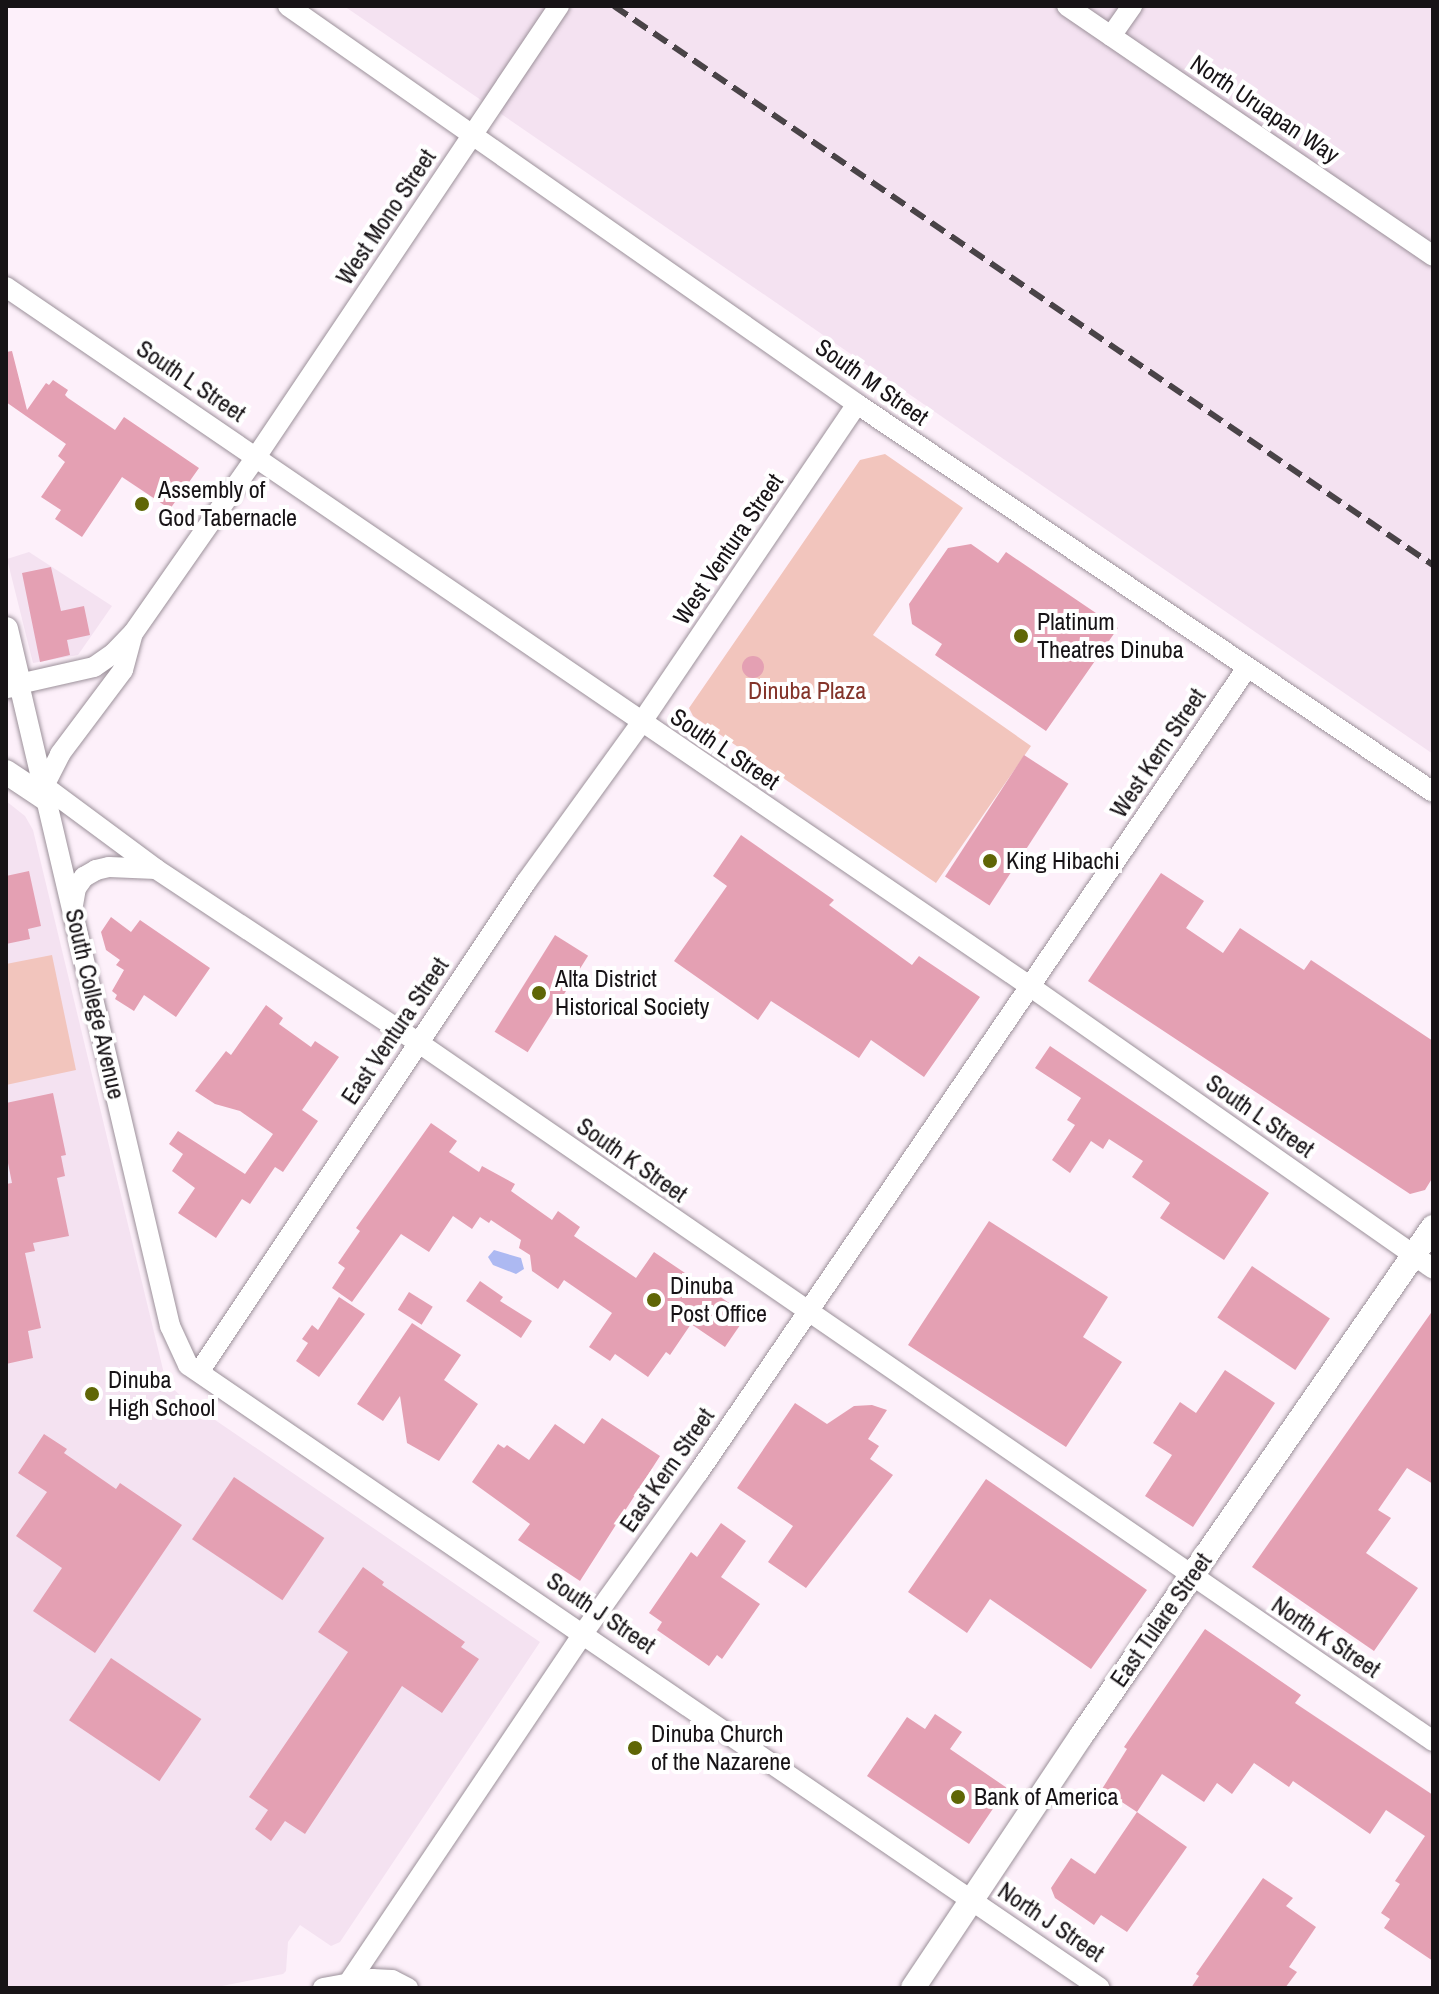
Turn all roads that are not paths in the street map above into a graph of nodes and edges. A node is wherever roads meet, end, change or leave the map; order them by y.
1 (288, 6) edge
2 (559, 6) edge
3 (1067, 6) edge
4 (1132, 6) edge
5 (1111, 36) junction
6 (474, 134) junction
7 (1433, 256) edge
8 (6, 287) edge
9 (857, 404) junction
10 (256, 457) junction
11 (6, 629) edge
12 (133, 633) junction
13 (1247, 668) junction
14 (13, 685) edge
15 (641, 723) junction
16 (6, 772) edge
17 (1433, 792) edge
18 (46, 793) junction
19 (156, 869) junction
20 (72, 909) junction
21 (1028, 985) junction
22 (419, 1043) junction
23 (1433, 1227) edge
24 (1423, 1262) edge
25 (807, 1313) junction
26 (199, 1372) junction
27 (1191, 1576) junction
28 (584, 1632) junction
29 (1433, 1741) edge
30 (972, 1900) junction
31 (346, 1986) edge
32 (323, 1988) edge
33 (408, 1988) edge
34 (913, 1988) edge
35 (1100, 1988) edge

1 - 6 street, South M Street
2 - 6 street, West Mono Street
3 - 5 street, North Uruapan Way
4 - 5 street
5 - 7 street, North Uruapan Way
6 - 9 street, South M Street
6 - 10 street, West Mono Street
8 - 10 street, South L Street
9 - 13 street, South M Street
9 - 15 street, West Ventura Street
10 - 12 street, West Mono Street
10 - 15 street, South L Street
11 - 14 street, South College Avenue
12 - 14 street
12 - 18 street
13 - 17 street, South M Street
13 - 21 street, West Kern Street
14 - 18 street, South College Avenue
15 - 21 street, South L Street
15 - 22 street, East Ventura Street
16 - 18 street
18 - 19 street, South K Street
18 - 20 street, South College Avenue
19 - 20 street
19 - 22 street, South K Street
20 - 26 street, South College Avenue
21 - 24 street, South L Street
21 - 25 street, East Kern Street
22 - 25 street, South K Street
22 - 26 street, East Ventura Street
23 - 24 street, East Tulare Street
24 - 27 street, East Tulare Street
25 - 27 street, South K Street
25 - 28 street, East Kern Street
26 - 28 street, South J Street
27 - 29 street, North K Street
27 - 30 street, East Tulare Street
28 - 30 street, South J Street
28 - 31 street, East Kern Street
30 - 34 street, East Tulare Street
30 - 35 street, North J Street
31 - 32 street
31 - 33 street

